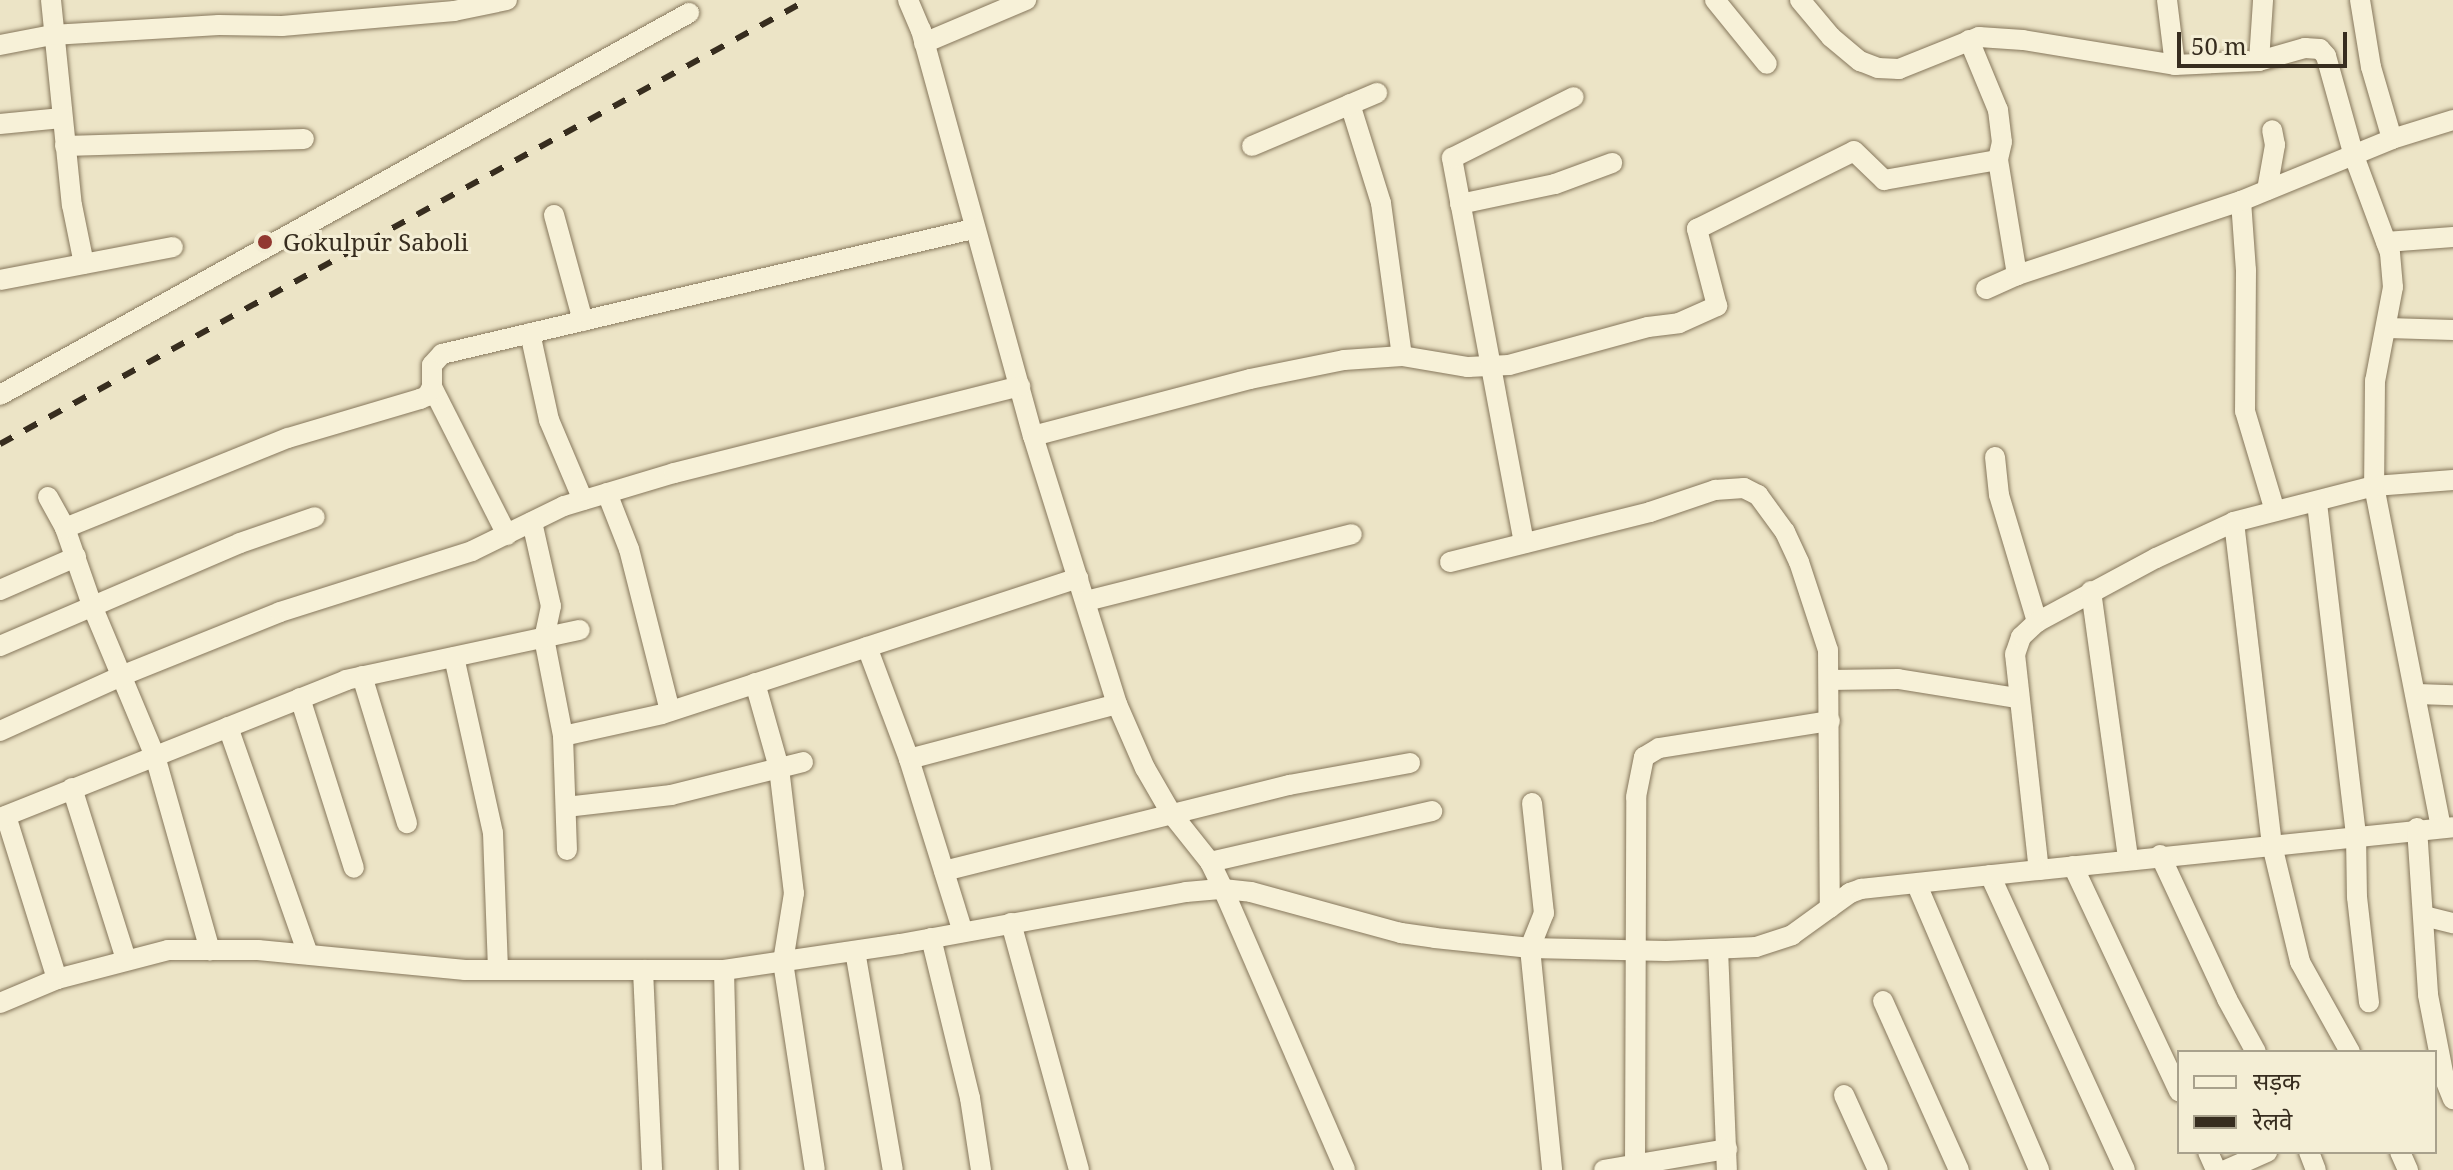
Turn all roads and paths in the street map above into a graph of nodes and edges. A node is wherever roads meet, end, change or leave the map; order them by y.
1 (51, 0) edge
2 (507, 0) edge
3 (908, 0) edge
4 (1026, 0) edge
5 (1715, 0) edge
6 (1800, 0) edge
7 (2167, 0) edge
8 (2263, 0) edge
9 (2360, 0) edge
10 (689, 13) dead end
11 (52, 35) junction
12 (1969, 40) junction
13 (924, 43) junction
14 (0, 45) edge
15 (2259, 61) junction
16 (1767, 64) dead end
17 (2175, 65) junction
18 (1377, 93) dead end
19 (1574, 97) dead end
20 (1350, 104) junction
21 (62, 118) junction
22 (2453, 120) edge
23 (0, 124) edge
24 (2272, 130) dead end
25 (304, 139) dead end
26 (2392, 139) junction
27 (65, 146) junction
28 (1252, 146) dead end
29 (2354, 156) junction
30 (1998, 160) junction
31 (1612, 163) dead end
32 (2267, 190) junction
33 (2241, 201) junction
34 (1460, 204) junction
35 (554, 215) dead end
36 (973, 229) junction
37 (2453, 237) edge
38 (2386, 242) junction
39 (173, 247) dead end
40 (84, 264) junction
41 (2017, 275) junction
42 (0, 280) edge
43 (1986, 289) dead end
44 (583, 321) junction
45 (2388, 328) junction
46 (2453, 330) edge
47 (530, 333) junction
48 (1402, 356) junction
49 (1489, 366) junction
50 (1020, 386) junction
51 (432, 387) junction
52 (0, 395) edge
53 (1033, 436) junction
54 (1995, 457) dead end
55 (2453, 480) edge
56 (2374, 486) junction
57 (607, 493) junction
58 (48, 497) dead end
59 (583, 500) junction
60 (2317, 503) junction
61 (2275, 511) junction
62 (315, 517) dead end
63 (532, 522) junction
64 (2234, 522) junction
65 (65, 528) junction
66 (1352, 534) dead end
67 (507, 535) junction
68 (1524, 543) junction
69 (76, 557) junction
70 (1450, 562) dead end
71 (1078, 578) junction
72 (0, 590) edge
73 (2091, 591) junction
74 (1086, 601) junction
75 (93, 608) junction
76 (2037, 622) junction
77 (580, 630) dead end
78 (544, 638) junction
79 (0, 646) edge
80 (867, 647) junction
81 (454, 657) junction
82 (121, 676) junction
83 (362, 676) junction
84 (1829, 680) junction
85 (755, 683) junction
86 (2417, 694) junction
87 (2453, 695) edge
88 (300, 698) junction
89 (2017, 698) junction
90 (1117, 704) junction
91 (670, 711) junction
92 (1830, 721) junction
93 (228, 727) junction
94 (0, 731) edge
95 (563, 736) junction
96 (155, 756) junction
97 (909, 759) junction
98 (803, 762) dead end
99 (1410, 763) dead end
100 (779, 768) junction
101 (72, 788) junction
102 (1532, 803) dead end
103 (566, 807) junction
104 (1432, 811) dead end
105 (1171, 813) junction
106 (3, 817) edge
107 (407, 823) dead end
108 (2447, 827) edge
109 (2417, 828) junction
110 (2356, 835) junction
111 (2272, 845) junction
112 (567, 850) dead end
113 (2160, 855) junction
114 (2128, 858) junction
115 (1210, 862) junction
116 (2073, 866) junction
117 (354, 868) dead end
118 (2039, 870) junction
119 (944, 871) junction
120 (1990, 875) junction
121 (1917, 885) junction
122 (1223, 889) junction
123 (1830, 908) junction
124 (2424, 916) junction
125 (1011, 923) junction
126 (2453, 923) edge
127 (963, 932) junction
128 (931, 938) junction
129 (1530, 948) junction
130 (1718, 949) junction
131 (210, 950) junction
132 (1637, 950) junction
133 (855, 951) junction
134 (308, 954) junction
135 (126, 959) junction
136 (783, 962) junction
137 (498, 970) junction
138 (643, 970) junction
139 (724, 970) junction
140 (57, 979) junction
141 (1883, 1001) dead end
142 (2369, 1002) dead end
143 (0, 1003) edge
144 (2255, 1050) edge
145 (2349, 1050) edge
146 (2435, 1050) edge
147 (2439, 1078) edge
148 (2177, 1087) edge
149 (1844, 1095) dead end
150 (2453, 1099) edge
151 (1727, 1149) junction
152 (2262, 1154) edge
153 (1635, 1165) junction
154 (652, 1170) edge
155 (729, 1170) edge
156 (815, 1170) edge
157 (893, 1170) edge
158 (981, 1170) edge
159 (1079, 1170) edge
160 (1345, 1170) edge
161 (1552, 1170) edge
162 (1604, 1170) edge
163 (1727, 1170) edge
164 (1878, 1170) edge
165 (1959, 1170) edge
166 (2039, 1170) edge
167 (2125, 1170) edge
168 (2226, 1170) edge

1 - 11 street
2 - 11 street
3 - 13 street
4 - 13 street
5 - 16 street
6 - 12 street
7 - 17 street
8 - 15 street
9 - 26 street
10 - 52 street
11 - 14 street
11 - 21 street
12 - 17 street
12 - 30 street
13 - 36 street
15 - 17 street
15 - 29 street
18 - 20 street
19 - 34 street
20 - 28 street
20 - 48 street
21 - 23 street
21 - 27 street
22 - 26 street
24 - 32 street
25 - 27 street
26 - 29 street
27 - 40 street
29 - 32 street
29 - 38 street
30 - 41 street
30 - 49 street
31 - 34 street
32 - 33 street
33 - 41 street
33 - 61 street
34 - 49 street
35 - 44 street
36 - 44 street
36 - 50 street
37 - 38 street
38 - 45 street
39 - 40 street
40 - 42 street
41 - 43 street
44 - 47 street
45 - 46 street
45 - 56 street
47 - 51 street
47 - 59 street
48 - 49 street
48 - 53 street
49 - 68 street
50 - 53 street
50 - 57 street
51 - 65 street
51 - 67 street
53 - 71 street
54 - 76 street
55 - 56 street
56 - 60 street
56 - 86 street
57 - 59 street
57 - 91 street
58 - 65 street
59 - 63 street
60 - 61 street
60 - 110 street
61 - 64 street
62 - 75 street
63 - 67 street
63 - 78 street
64 - 73 street
64 - 111 street
65 - 69 street
66 - 74 street
67 - 82 street
68 - 70 street
68 - 84 street
69 - 72 street
69 - 75 street
71 - 74 street
71 - 80 street
73 - 76 street
73 - 114 street
74 - 90 street
75 - 79 street
75 - 82 street
76 - 89 street
77 - 78 street
78 - 81 street
78 - 95 street
80 - 85 street
80 - 97 street
81 - 83 street
81 - 137 street
82 - 94 street
82 - 96 street
83 - 88 street
83 - 107 street
84 - 89 street
84 - 92 street
85 - 91 street
85 - 100 street
86 - 87 street
86 - 108 street
88 - 93 street
88 - 117 street
89 - 118 street
90 - 97 street
90 - 105 street
91 - 95 street
92 - 123 street
92 - 132 street
93 - 96 street
93 - 134 street
95 - 103 street
96 - 101 street
96 - 131 street
97 - 119 street
98 - 100 street
99 - 105 street
100 - 103 street
100 - 136 street
101 - 106 street
101 - 135 street
102 - 129 street
103 - 112 street
104 - 115 street
105 - 115 street
105 - 119 street
106 - 140 street
108 - 109 street
109 - 110 street
109 - 124 street
110 - 111 street
110 - 142 street
111 - 113 street
111 - 145 street
113 - 114 street
113 - 144 street
114 - 116 street
115 - 122 street
116 - 118 street
116 - 148 street
118 - 120 street
119 - 127 street
120 - 121 street
120 - 167 street
121 - 123 street
121 - 166 street
122 - 125 street
122 - 129 street
122 - 160 street
123 - 130 street
124 - 126 street
124 - 146 street
125 - 127 street
125 - 159 street
127 - 128 street
128 - 133 street
128 - 158 street
129 - 132 street
129 - 161 street
130 - 132 street
130 - 151 street
131 - 134 street
131 - 135 street
132 - 153 street
133 - 136 street
133 - 157 street
134 - 137 street
135 - 140 street
136 - 139 street
136 - 156 street
137 - 138 street
138 - 139 street
138 - 154 street
139 - 155 street
140 - 143 street
141 - 165 street
147 - 150 street
149 - 164 street
151 - 153 street
151 - 163 street
152 - 168 street
153 - 162 street

